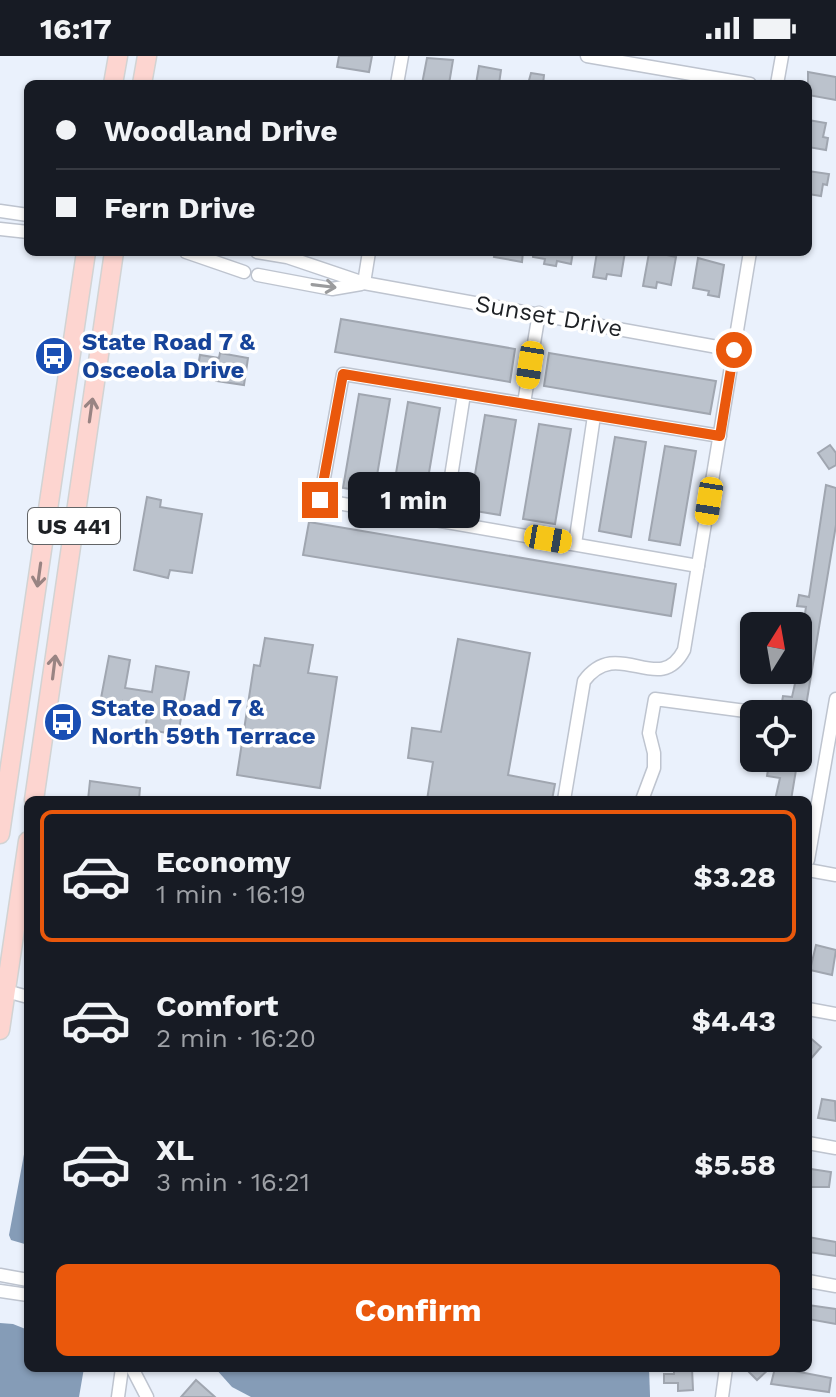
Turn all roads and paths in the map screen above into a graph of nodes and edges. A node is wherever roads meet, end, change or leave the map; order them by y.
1 (118, 56) edge
2 (147, 56) edge
3 (402, 56) edge
4 (587, 56) edge
5 (782, 56) edge
6 (114, 80) edge
7 (143, 80) edge
8 (398, 80) edge
9 (727, 80) edge
10 (778, 80) edge
11 (0, 211) edge
12 (24, 214) edge
13 (0, 229) edge
14 (24, 232) edge
15 (85, 256) edge
16 (113, 256) edge
17 (198, 256) edge
18 (276, 256) edge
19 (279, 256) edge
20 (368, 256) edge
21 (749, 256) edge
22 (244, 272) dead end
23 (258, 275) dead end
24 (272, 277) junction
25 (364, 283) junction
26 (539, 313) junction
27 (734, 350) junction
28 (464, 394) junction
29 (524, 403) junction
30 (594, 416) junction
31 (720, 436) junction
32 (444, 521) junction
33 (575, 544) junction
34 (698, 566) junction
35 (836, 699) edge
36 (740, 710) edge
37 (833, 732) edge
38 (35, 796) edge
39 (565, 796) edge
40 (644, 796) edge
41 (0, 834) edge
42 (812, 840) edge
43 (812, 871) edge
44 (836, 875) edge
45 (24, 881) edge
46 (6, 991) junction
47 (24, 996) edge
48 (812, 1010) edge
49 (836, 1014) edge
50 (0, 1030) edge
51 (812, 1144) edge
52 (836, 1148) edge
53 (0, 1275) edge
54 (24, 1279) edge
55 (812, 1282) edge
56 (836, 1286) edge
57 (0, 1291) edge
58 (24, 1294) edge
59 (121, 1372) edge
60 (134, 1372) edge
61 (717, 1372) edge
62 (725, 1372) edge
63 (118, 1397) edge
64 (147, 1397) edge
65 (720, 1397) edge

1 - 6 main road
2 - 7 main road
3 - 8 street
4 - 9 street
5 - 10 street
11 - 12 street
13 - 14 street
15 -> 41 main road, US 441
38 -> 16 main road, US 441
17 - 22 street
18 - 24 street
19 - 25 street, Sunset Drive
20 - 25 street
21 - 27 street
23 - 24 street, Sunset Drive
24 -> 25 street, Sunset Drive
25 - 26 street, Sunset Drive
26 - 27 street, Sunset Drive
26 - 29 street
27 - 31 street
28 - 29 street
28 - 32 street
28 - 32 street
29 - 30 street
30 - 31 street
30 - 33 street
31 - 34 street
32 - 33 street
33 - 34 street
34 - 39 street
35 - 37 street
36 - 40 street
37 - 42 street
43 - 44 street
45 - 46 main road
46 - 47 street
46 - 50 main road
48 - 49 street
51 - 52 street
53 - 54 street
55 - 56 street
57 - 58 street
59 - 63 street
60 - 64 street
61 - 65 street
62 - 65 street

